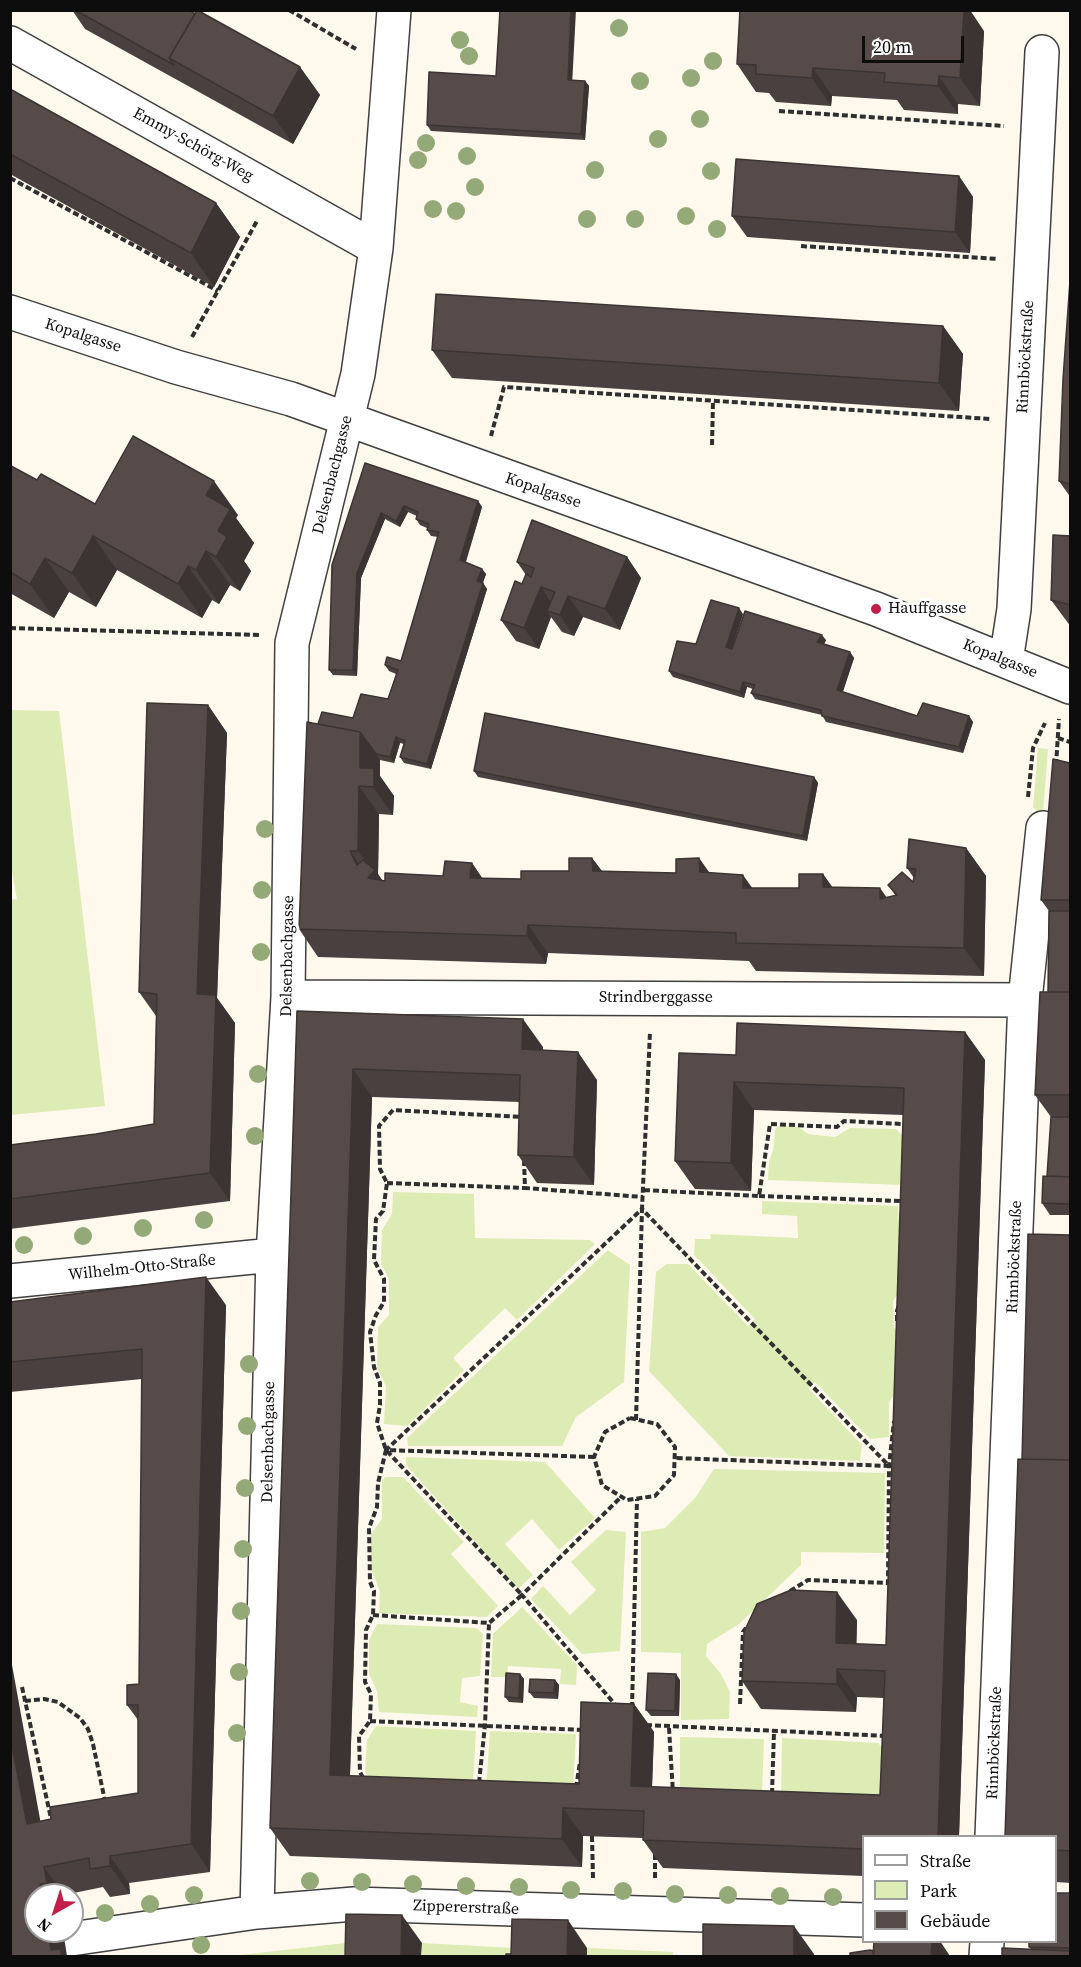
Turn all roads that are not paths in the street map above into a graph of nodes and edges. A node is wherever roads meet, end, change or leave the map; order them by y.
1 (394, 10) edge
2 (10, 43) edge
3 (1042, 52) dead end
4 (376, 248) junction
5 (10, 312) edge
6 (347, 420) junction
7 (1006, 661) junction
8 (1065, 684) edge
9 (1035, 814) road end
10 (288, 997) junction
11 (1025, 1000) junction
12 (273, 1255) junction
13 (10, 1281) edge
14 (992, 1835) edge
15 (257, 1912) junction
16 (862, 1920) edge
17 (84, 1937) edge

1 - 4 street, Delsenbachgasse
2 - 4 street, Emmy-Schörg-Weg
3 - 7 street, Rinnböckstraße
4 - 6 street, Delsenbachgasse
5 - 6 street, Kopalgasse
6 - 7 street, Kopalgasse
6 - 10 street, Delsenbachgasse
7 - 8 street, Kopalgasse
9 - 11 street, Rinnböckstraße
10 - 11 street, Strindberggasse
10 - 12 street, Delsenbachgasse
11 - 14 street, Rinnböckstraße
12 - 13 street, Wilhelm-Otto-Straße
12 - 15 street, Delsenbachgasse
15 - 16 street, Zippererstraße
15 - 17 street, Zippererstraße

